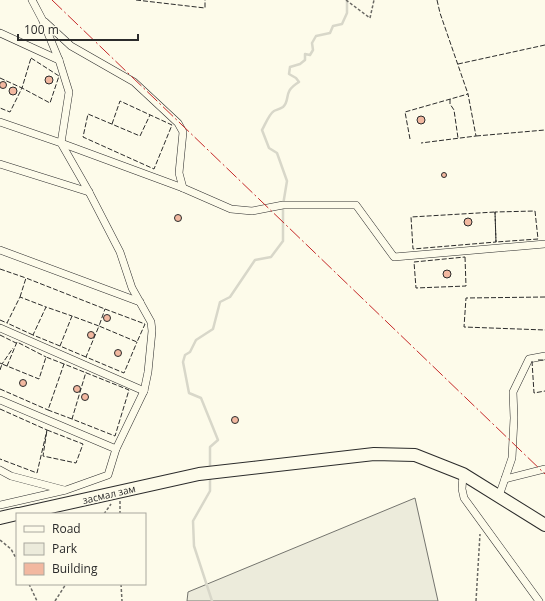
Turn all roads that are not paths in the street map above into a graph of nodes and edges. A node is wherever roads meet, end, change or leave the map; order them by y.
1 (32, 0) edge
2 (42, 19) junction
3 (0, 33) edge
4 (59, 60) junction
5 (0, 122) edge
6 (61, 143) junction
7 (0, 164) edge
8 (183, 188) junction
9 (89, 192) junction
10 (545, 244) edge
11 (0, 250) edge
12 (140, 302) junction
13 (0, 328) edge
14 (545, 356) edge
15 (144, 391) junction
16 (0, 400) edge
17 (116, 449) junction
18 (545, 469) edge
19 (0, 470) edge
20 (463, 474) junction
21 (505, 479) junction
22 (66, 490) junction
23 (498, 496) junction
24 (0, 505) edge
25 (23, 513) edge
26 (16, 514) edge
27 (0, 518) edge
28 (545, 525) edge
29 (539, 601) edge

1 - 2 street
2 - 4 street
2 - 8 street
3 - 4 street
4 - 6 street
5 - 6 street
6 - 8 street
6 - 9 street
7 - 9 street
8 - 10 street
9 - 12 street
11 - 12 street
12 - 15 street
13 - 15 street
14 - 21 street
15 - 17 street
16 - 17 street
17 - 22 street
18 - 21 street
19 - 22 street
20 - 23 highway, засмал зам
20 - 25 highway, засмал зам
20 - 29 street
21 - 23 street
22 - 24 street
23 - 28 highway, засмал зам
26 - 27 highway, засмал зам

